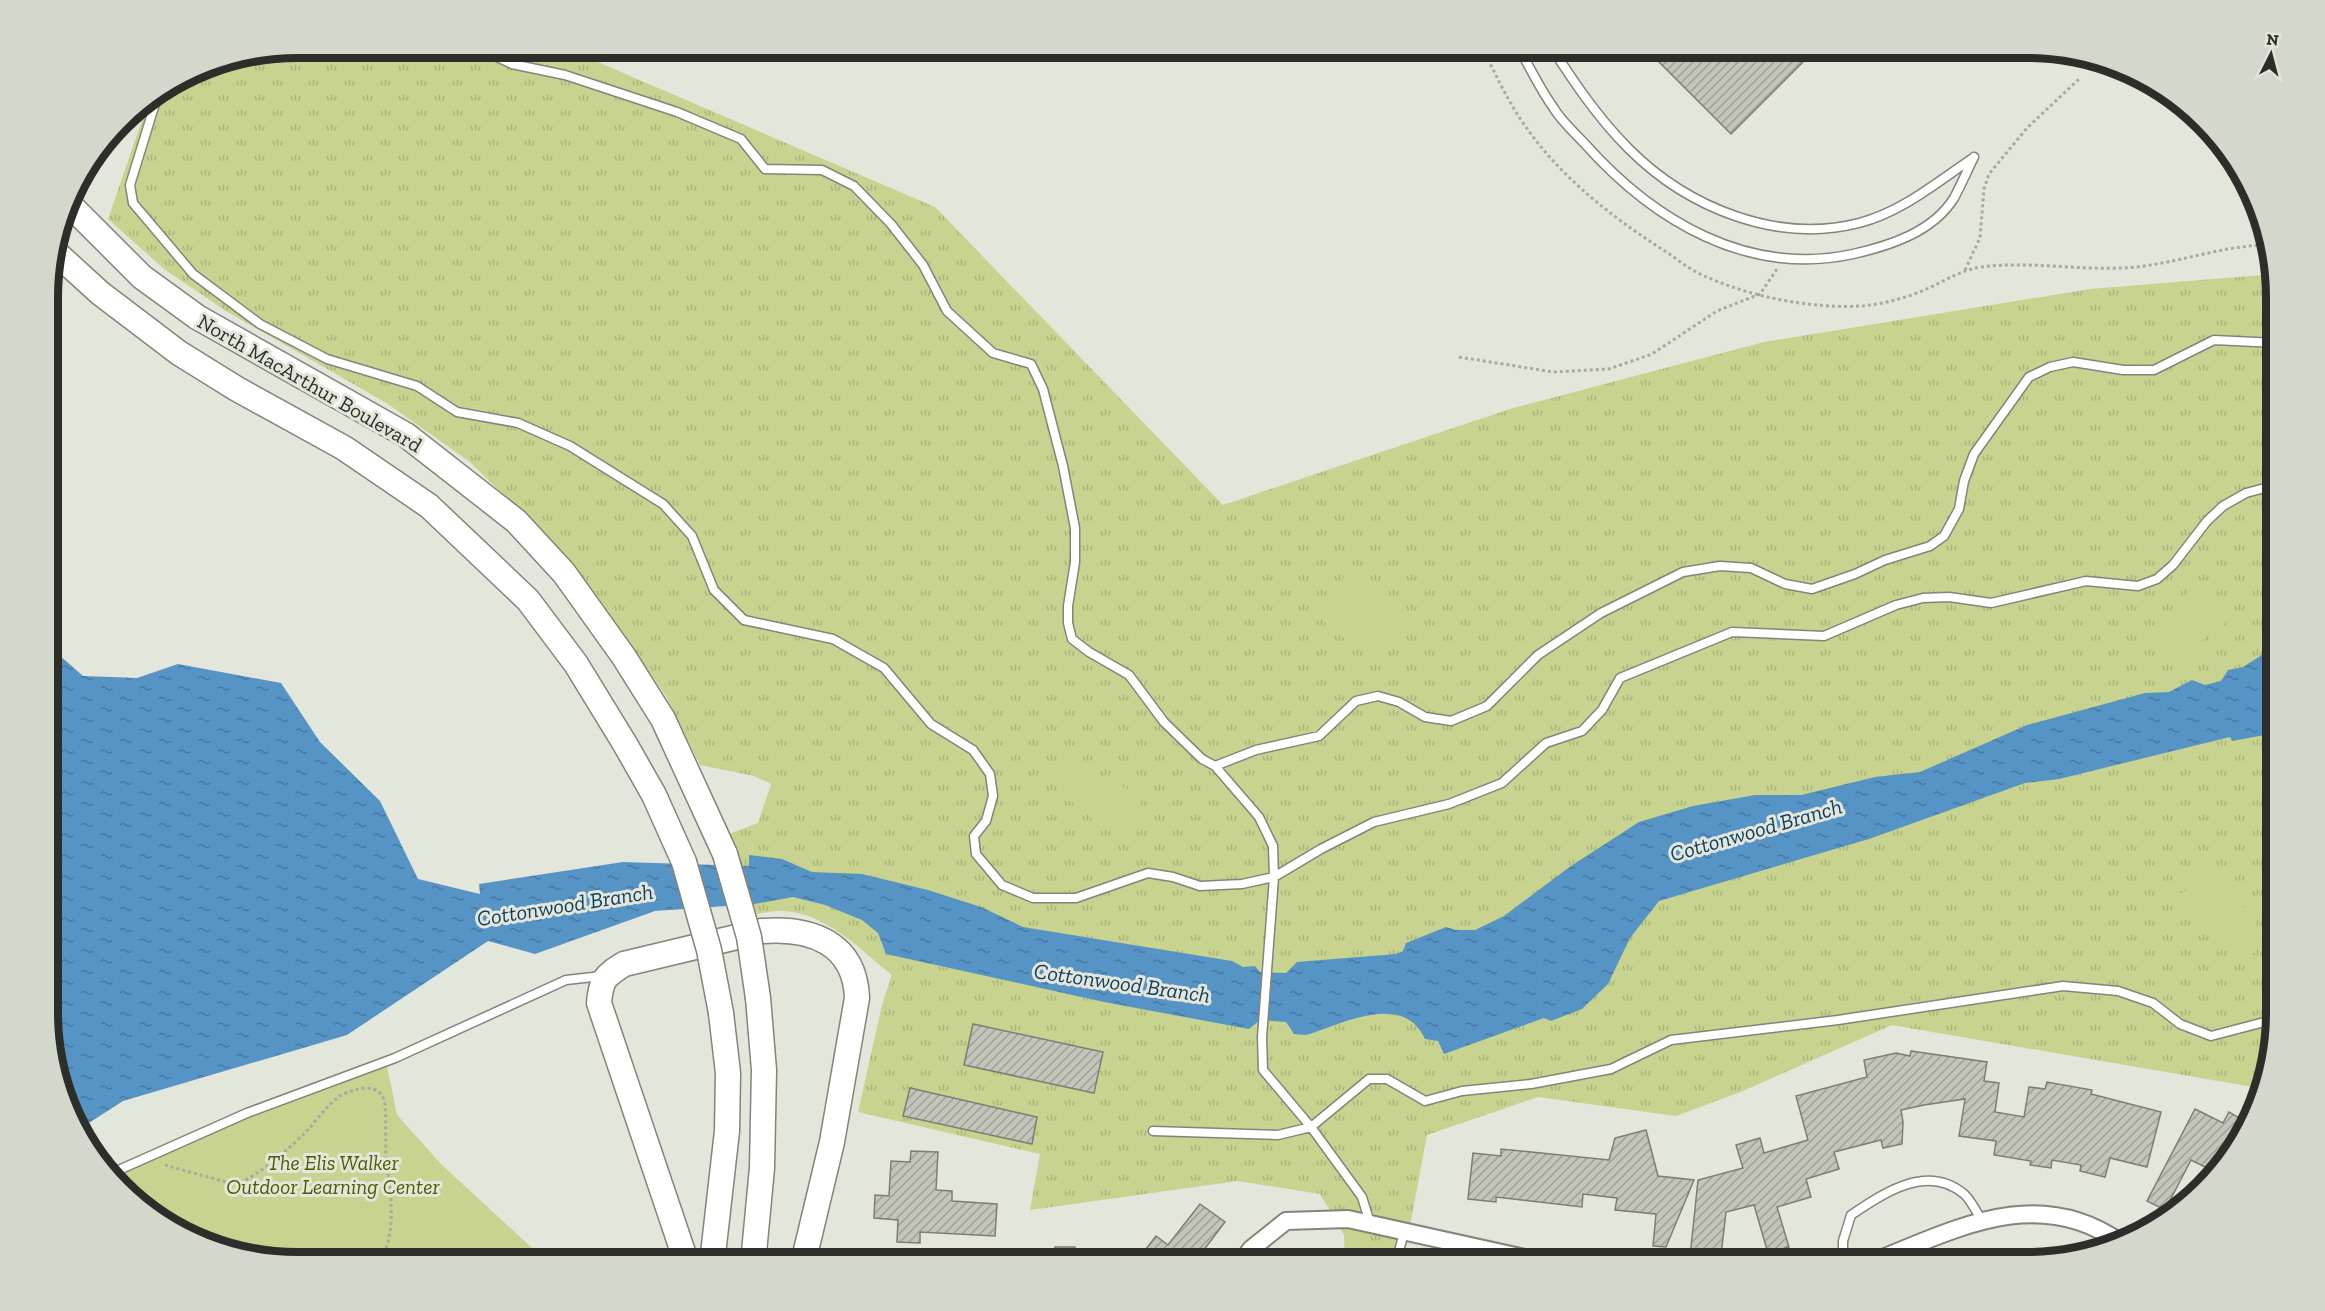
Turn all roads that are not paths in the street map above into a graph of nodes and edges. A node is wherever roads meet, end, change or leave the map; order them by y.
1 (499, 58) edge
2 (1525, 58) edge
3 (1559, 58) edge
4 (154, 107) edge
5 (75, 210) edge
6 (62, 258) edge
7 (2266, 343) edge
8 (2266, 488) edge
9 (1215, 766) junction
10 (1274, 877) junction
11 (606, 976) junction
12 (2266, 1022) edge
13 (1311, 1127) junction
14 (1153, 1131) dead end
15 (118, 1171) edge
16 (1982, 1221) junction
17 (1371, 1224) junction
18 (1404, 1232) junction
19 (2112, 1237) edge
20 (681, 1252) edge
21 (713, 1252) edge
22 (754, 1252) edge
23 (806, 1252) edge
24 (1249, 1252) edge
25 (1399, 1252) edge
26 (1496, 1252) edge
27 (1844, 1252) edge
28 (1899, 1252) edge

1 - 9 lane
2 - 3 lane
4 - 10 lane
5 - 22 main road, North MacArthur Boulevard, bridge
6 - 21 main road, North MacArthur Boulevard, bridge
7 - 9 lane
8 - 10 lane
9 - 10 lane
10 - 13 lane
11 - 15 lane
11 - 20 main road
11 - 23 main road
12 - 13 lane
13 - 14 lane
13 - 17 lane
16 - 19 street
16 - 27 lane
16 - 28 street
17 - 18 street
17 - 24 street
18 - 25 lane
18 - 26 street

